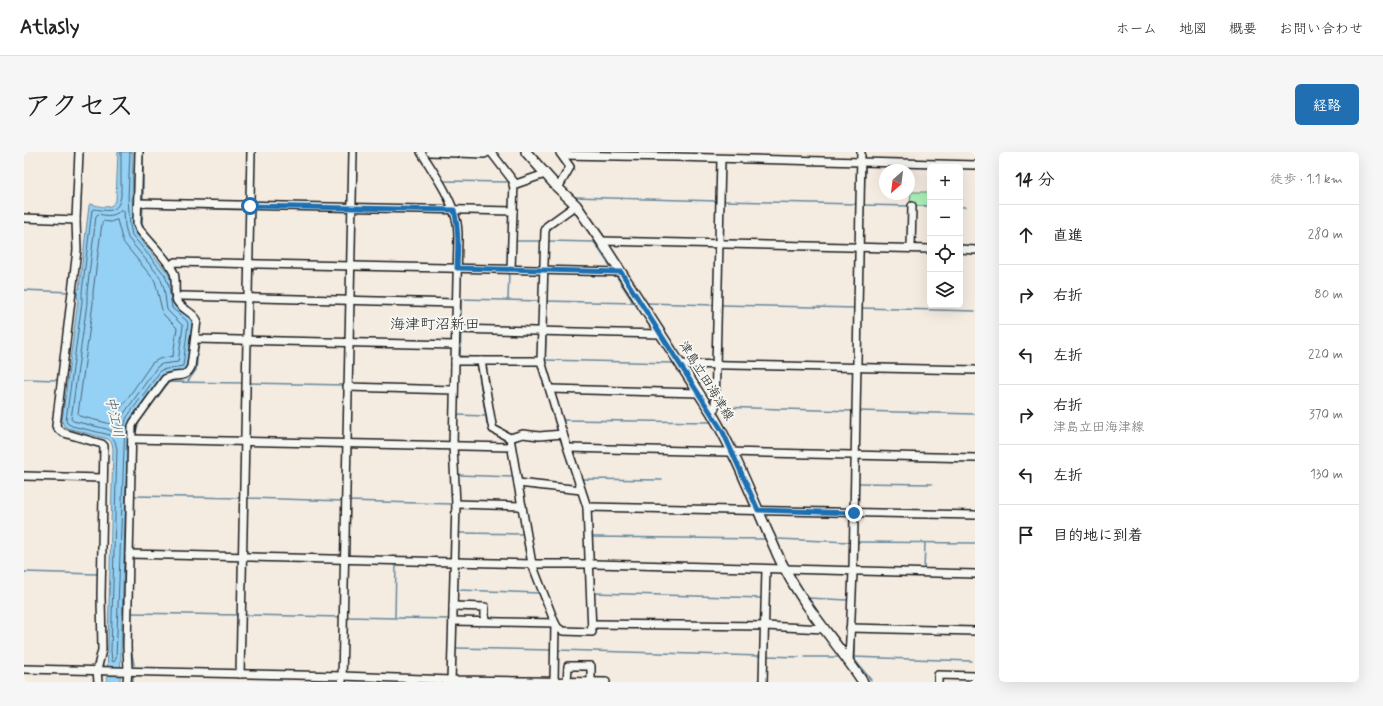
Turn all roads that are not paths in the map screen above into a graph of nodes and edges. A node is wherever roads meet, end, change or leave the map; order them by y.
1 (79, 152) edge
2 (139, 152) edge
3 (252, 152) edge
4 (353, 152) edge
5 (421, 152) edge
6 (430, 152) edge
7 (461, 152) edge
8 (490, 152) edge
9 (526, 152) edge
10 (861, 152) edge
11 (560, 154) edge
12 (676, 154) edge
13 (721, 159) junction
14 (861, 161) junction
15 (975, 165) edge
16 (545, 174) junction
17 (514, 185) junction
18 (558, 188) junction
19 (138, 203) junction
20 (576, 205) junction
21 (250, 206) junction
22 (912, 206) dead end
23 (352, 208) junction
24 (454, 210) junction
25 (513, 211) junction
26 (24, 218) edge
27 (76, 220) junction
28 (601, 241) junction
29 (719, 244) junction
30 (860, 247) junction
31 (910, 248) junction
32 (927, 249) edge
33 (963, 249) edge
34 (975, 250) edge
35 (249, 264) junction
36 (170, 266) junction
37 (350, 266) junction
38 (457, 268) junction
39 (512, 269) junction
40 (544, 270) junction
41 (621, 272) junction
42 (178, 294) junction
43 (249, 296) junction
44 (350, 298) junction
45 (456, 300) junction
46 (455, 329) junction
47 (542, 331) junction
48 (660, 334) junction
49 (195, 339) junction
50 (248, 340) junction
51 (348, 343) junction
52 (455, 345) junction
53 (455, 361) junction
54 (481, 361) junction
55 (541, 362) junction
56 (680, 364) junction
57 (716, 364) junction
58 (857, 368) junction
59 (975, 370) edge
60 (348, 387) junction
61 (550, 389) junction
62 (454, 390) junction
63 (699, 393) junction
64 (711, 412) junction
65 (563, 434) junction
66 (510, 438) junction
67 (132, 439) junction
68 (245, 441) junction
69 (346, 444) junction
70 (453, 446) junction
71 (511, 447) junction
72 (568, 448) junction
73 (732, 452) junction
74 (855, 455) junction
75 (975, 458) edge
76 (24, 476) edge
77 (103, 478) junction
78 (518, 483) junction
79 (581, 490) junction
80 (456, 504) junction
81 (522, 506) junction
82 (587, 507) junction
83 (758, 510) junction
84 (854, 513) junction
85 (975, 515) edge
86 (129, 554) junction
87 (243, 557) junction
88 (344, 560) junction
89 (454, 562) junction
90 (532, 564) junction
91 (590, 565) junction
92 (766, 569) junction
93 (784, 569) junction
94 (852, 571) junction
95 (975, 574) edge
96 (453, 606) junction
97 (453, 621) junction
98 (486, 621) junction
99 (555, 623) junction
100 (592, 624) junction
101 (765, 626) junction
102 (850, 628) junction
103 (824, 629) junction
104 (975, 632) edge
105 (849, 661) junction
106 (24, 669) edge
107 (100, 670) junction
108 (126, 671) junction
109 (240, 674) junction
110 (975, 676) edge
111 (342, 679) edge
112 (451, 681) edge
113 (98, 682) edge
114 (126, 682) edge
115 (554, 682) edge
116 (567, 682) edge
117 (591, 682) edge
118 (606, 682) edge
119 (764, 682) edge
120 (863, 682) edge
121 (938, 682) edge

1 - 27 street
2 - 19 street
3 - 21 street
4 - 23 street
5 - 24 street
6 - 7 street
7 - 8 street
8 - 17 street
9 - 16 main road, 津島立田海津線
10 - 14 street
11 - 12 street
11 - 18 street
12 - 13 street
13 - 14 street
13 - 29 street
14 - 15 street
14 - 30 street
16 - 17 street
16 - 18 main road, 津島立田海津線
17 - 25 street
18 - 20 main road, 津島立田海津線
19 - 21 street
19 - 36 street
20 - 28 main road, 津島立田海津線
20 - 40 street
21 - 23 street
21 - 35 street
22 - 31 street
23 - 24 street
23 - 37 street
24 - 25 street
24 - 38 street
25 - 39 street
26 - 27 street
27 - 77 street
28 - 29 street
28 - 41 main road, 津島立田海津線
29 - 30 street
29 - 57 street
30 - 31 street
30 - 58 street
31 - 32 street
33 - 34 street
35 - 36 street
35 - 37 street
35 - 43 street
36 - 42 street
37 - 38 street
37 - 44 street
38 - 39 street
38 - 45 street
39 - 40 street
40 - 41 street
40 - 47 street
41 - 48 main road, 津島立田海津線
42 - 43 street
42 - 49 street
43 - 44 street
43 - 50 street
44 - 45 street
44 - 51 street
45 - 46 street
46 - 47 street
46 - 52 street
47 - 48 street
47 - 55 street
48 - 56 main road, 津島立田海津線
49 - 50 street
49 - 67 street
50 - 51 street
50 - 68 street
51 - 52 street
51 - 60 street
52 - 53 street
53 - 54 street
53 - 62 street
54 - 55 street
54 - 66 street
55 - 61 street
56 - 57 street
56 - 63 main road, 津島立田海津線
57 - 58 street
57 - 64 street
58 - 59 street
58 - 74 street
60 - 62 street
60 - 69 street
61 - 63 street
61 - 65 street
62 - 70 street
63 - 64 main road, 津島立田海津線
64 - 73 main road, 津島立田海津線
65 - 66 street
65 - 72 street
66 - 71 street
67 - 68 street
67 - 86 street
68 - 69 street
68 - 87 street
69 - 70 street
69 - 88 street
70 - 71 street
70 - 80 street
71 - 78 street
72 - 73 street
72 - 79 street
73 - 74 street
73 - 83 main road, 津島立田海津線
74 - 75 street
74 - 84 street
76 - 77 street
77 - 107 street
78 - 79 street
78 - 81 street
79 - 82 street
80 - 81 street
80 - 89 street
81 - 90 street
82 - 83 street
82 - 91 street
83 - 84 street
83 - 93 main road, 津島立田海津線
84 - 85 street
84 - 94 street
86 - 87 street
86 - 108 street
87 - 88 street
87 - 109 street
88 - 89 street
88 - 111 street
89 - 90 street
89 - 96 street
90 - 91 street
90 - 99 street
91 - 92 street
91 - 100 street
92 - 93 street
92 - 101 street
93 - 94 street
93 - 103 main road, 津島立田海津線
94 - 95 street
94 - 102 street
96 - 97 street
96 - 98 street
97 - 98 street
97 - 112 street
98 - 99 street
99 - 100 street
99 - 115 street
100 - 101 street
101 - 103 street
101 - 119 street
102 - 104 street
102 - 105 street
103 - 105 main road, 津島立田海津線
105 - 120 main road, 津島立田海津線
106 - 107 street
107 - 108 street
107 - 113 street
108 - 109 street
108 - 114 street
109 - 111 street
110 - 121 street
111 - 112 street
112 - 115 street
115 - 116 street
116 - 117 street
116 - 117 street
117 - 118 street

